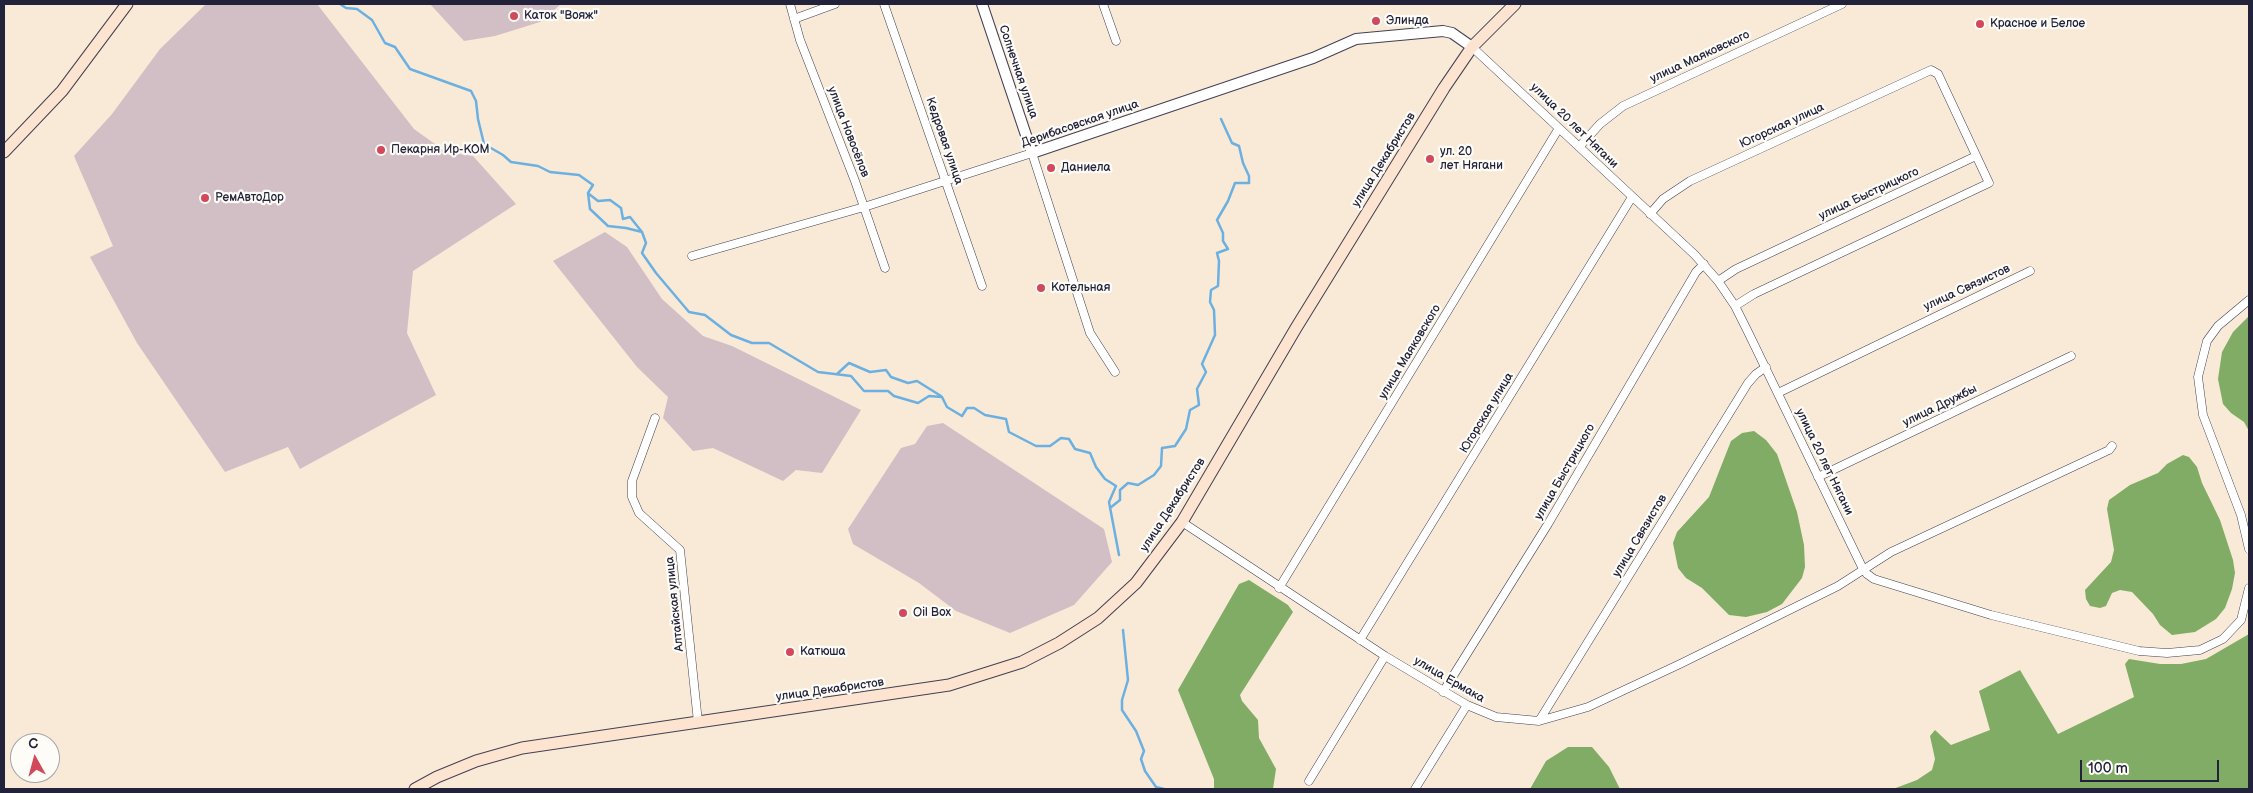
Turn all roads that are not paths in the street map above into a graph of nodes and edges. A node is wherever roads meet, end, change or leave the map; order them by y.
1 (127, 4) edge
2 (790, 4) edge
3 (835, 4) edge
4 (884, 4) edge
5 (982, 4) edge
6 (1103, 4) edge
7 (1515, 4) edge
8 (1842, 4) edge
9 (794, 19) junction
10 (1116, 41) dead end
11 (1472, 47) junction
12 (1559, 128) junction
13 (1579, 147) junction
14 (4, 152) edge
15 (1032, 153) junction
16 (1976, 156) junction
17 (946, 180) junction
18 (1632, 196) junction
19 (864, 207) junction
20 (1650, 214) junction
21 (692, 256) dead end
22 (1704, 264) junction
23 (885, 268) dead end
24 (2030, 270) dead end
25 (1718, 282) junction
26 (982, 286) dead end
27 (2249, 300) edge
28 (1735, 306) junction
29 (2071, 356) dead end
30 (1766, 367) junction
31 (1115, 372) dead end
32 (1778, 392) junction
33 (655, 418) dead end
34 (2112, 446) dead end
35 (1818, 477) junction
36 (1182, 522) junction
37 (2249, 549) edge
38 (1863, 570) junction
39 (1279, 588) junction
40 (2249, 588) edge
41 (1360, 640) junction
42 (1385, 656) junction
43 (1443, 692) junction
44 (1467, 705) junction
45 (1539, 720) junction
46 (698, 722) junction
47 (1309, 781) dead end
48 (415, 789) edge
49 (1415, 789) edge

1 - 14 main road
2 - 9 street, улица Новосёлов
3 - 9 street
4 - 17 street, Кедровая улица
5 - 15 street, Солнечная улица
6 - 10 street
7 - 11 main road, улица Декабристов
8 - 13 street, улица Маяковского
9 - 19 street, улица Новосёлов
11 - 12 street, улица 20 лет Нягани
11 - 15 street, Дерибасовская улица
11 - 36 main road, улица Декабристов
12 - 13 street, улица 20 лет Нягани
12 - 39 street, улица Маяковского
13 - 18 street, улица 20 лет Нягани
15 - 17 street, Дерибасовская улица
15 - 31 street, Солнечная улица
16 - 20 street, Югорская улица
16 - 25 street, улица Быстрицкого
16 - 28 street
17 - 19 street, Дерибасовская улица
17 - 26 street, Кедровая улица
18 - 20 street, улица 20 лет Нягани
18 - 41 street, Югорская улица
19 - 21 street, Дерибасовская улица
19 - 23 street, улица Новосёлов
20 - 22 street, улица 20 лет Нягани
22 - 25 street, улица 20 лет Нягани
22 - 43 street, улица Быстрицкого
24 - 32 street, улица Связистов
25 - 28 street, улица 20 лет Нягани
27 - 37 street
28 - 30 street, улица 20 лет Нягани
29 - 35 street, улица Дружбы
30 - 32 street, улица 20 лет Нягани
30 - 45 street, улица Связистов
32 - 35 street, улица 20 лет Нягани
33 - 46 street, Алтайская улица
34 - 38 street, улица Ермака
35 - 38 street, улица 20 лет Нягани
36 - 39 street, улица Ермака
36 - 46 main road, улица Декабристов
38 - 40 street
38 - 45 street, улица Ермака
39 - 41 street, улица Ермака
41 - 42 street, улица Ермака
42 - 43 street, улица Ермака
42 - 47 street
43 - 44 street, улица Ермака
44 - 45 street, улица Ермака
44 - 49 street
46 - 48 main road, улица Декабристов

